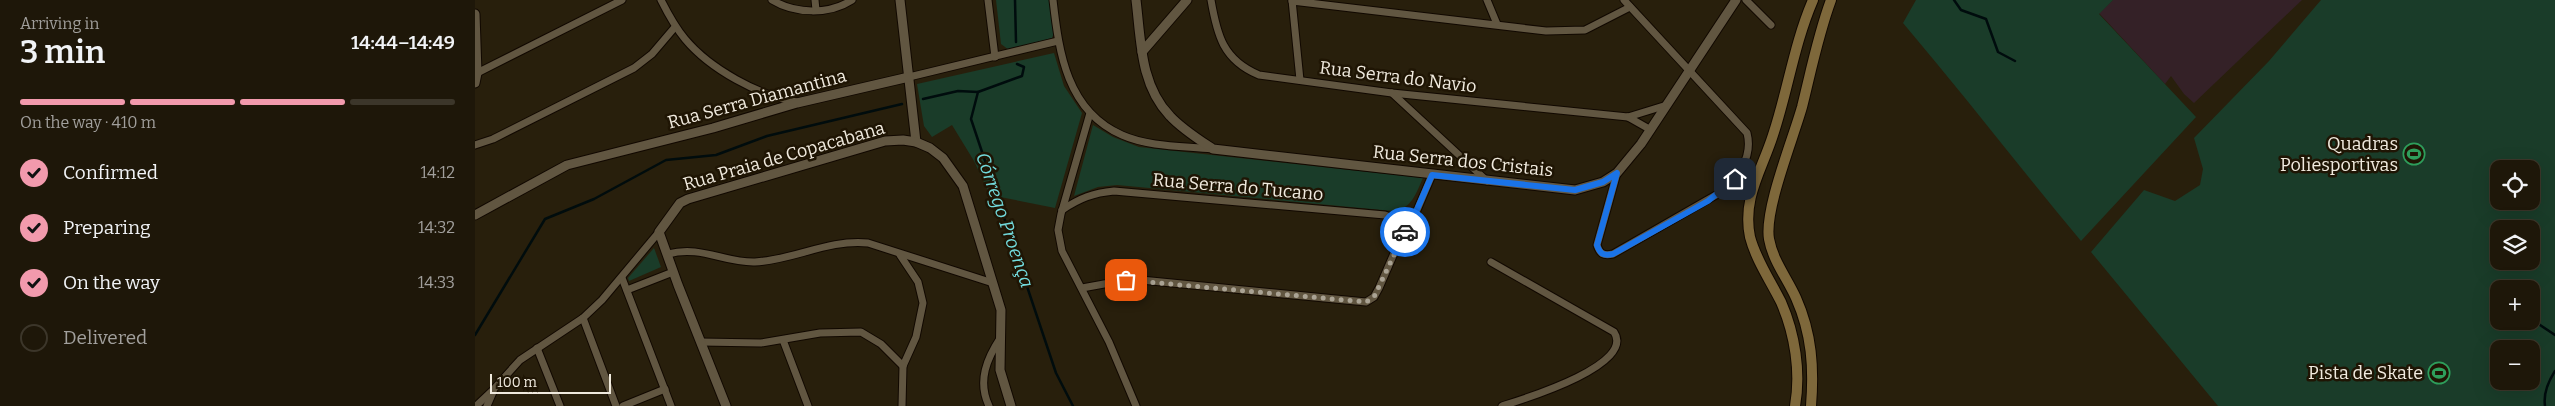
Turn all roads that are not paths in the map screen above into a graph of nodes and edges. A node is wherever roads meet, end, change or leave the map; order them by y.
1 (623, 0) edge
2 (661, 0) edge
3 (772, 0) edge
4 (815, 0) edge
5 (851, 0) edge
6 (900, 0) edge
7 (988, 0) edge
8 (1053, 0) edge
9 (1136, 0) edge
10 (1187, 0) edge
11 (1211, 0) edge
12 (1292, 0) edge
13 (1366, 0) edge
14 (1487, 0) edge
15 (1623, 0) edge
16 (1736, 0) edge
17 (1746, 0) edge
18 (1813, 0) edge
19 (1831, 0) edge
20 (1630, 7) junction
21 (1367, 9) junction
22 (816, 10) junction
23 (475, 14) edge
24 (1497, 24) junction
25 (1771, 25) dead end
26 (675, 27) junction
27 (1057, 41) junction
28 (1142, 52) junction
29 (995, 57) junction
30 (1690, 69) junction
31 (477, 73) junction
32 (909, 78) junction
33 (1300, 80) junction
34 (475, 83) edge
35 (1392, 93) junction
36 (797, 102) junction
37 (1667, 105) junction
38 (1090, 113) junction
39 (1628, 117) junction
40 (1651, 130) junction
41 (916, 142) junction
42 (475, 145) edge
43 (1213, 149) junction
44 (1617, 173) junction
45 (1432, 175) junction
46 (1487, 181) junction
47 (1062, 210) junction
48 (475, 215) edge
49 (659, 232) junction
50 (1402, 235) junction
51 (668, 254) junction
52 (900, 255) junction
53 (1491, 262) dead end
54 (673, 272) junction
55 (622, 278) junction
56 (993, 283) junction
57 (1082, 288) junction
58 (627, 290) junction
59 (583, 318) junction
60 (1001, 336) junction
61 (783, 340) junction
62 (701, 342) junction
63 (537, 348) junction
64 (903, 366) junction
65 (665, 389) junction
66 (493, 390) junction
67 (476, 406) edge
68 (487, 406) edge
69 (560, 406) edge
70 (616, 406) edge
71 (623, 406) edge
72 (671, 406) edge
73 (726, 406) edge
74 (808, 406) edge
75 (902, 406) edge
76 (989, 406) edge
77 (1011, 406) edge
78 (1137, 406) edge
79 (1502, 406) edge
80 (1795, 406) edge
81 (1811, 406) edge

1 - 31 street
2 - 26 street
3 - 22 street
4 - 22 street
5 - 22 street
6 - 32 street
7 - 29 street
8 - 27 street
9 - 28 street
10 - 28 street
11 - 33 street, Rua Serra do Navio
12 - 21 street
12 - 33 street
13 - 21 street
14 - 24 street
15 - 20 street
16 - 30 street, Rua Serra dos Cristais
17 - 25 street
18 - 80 main road
19 - 81 main road
20 - 24 street
20 - 30 street
21 - 24 street
23 - 31 street
26 - 36 street
26 - 42 street
27 - 29 street, Rua Serra Diamantina
27 - 38 street
28 - 43 street
29 - 32 street, Rua Serra Diamantina
30 - 37 street, Rua Serra dos Cristais
30 - 44 street
31 - 34 street
32 - 36 street, Rua Serra Diamantina
32 - 41 street
33 - 35 street, Rua Serra do Navio
35 - 39 street, Rua Serra do Navio
35 - 46 street
36 - 48 street, Rua Serra Diamantina
37 - 39 street, Rua Serra do Navio
37 - 40 street, Rua Serra dos Cristais
38 - 43 street
38 - 47 street
39 - 40 street, Rua Serra do Navio
40 - 44 street, Rua Serra dos Cristais
41 - 49 street, Rua Praia de Copacabana
41 - 56 street
43 - 45 street, Rua Serra dos Cristais
44 - 46 street, Rua Serra dos Cristais
45 - 46 street, Rua Serra dos Cristais
45 - 50 street
47 - 50 street, Rua Serra do Tucano
47 - 57 street
49 - 51 street
49 - 55 street, Rua Praia de Copacabana
50 - 57 street
51 - 52 street
51 - 54 street
52 - 56 street
52 - 64 street
53 - 79 street
54 - 58 street
54 - 62 street
55 - 58 street
55 - 59 street, Rua Praia de Copacabana
56 - 60 street
57 - 78 street
58 - 65 street
59 - 63 street, Rua Praia de Copacabana
59 - 70 street
60 - 76 street
60 - 77 street
61 - 62 street
61 - 64 street
61 - 74 street
62 - 73 street
63 - 66 street, Rua Praia de Copacabana
63 - 69 street
64 - 75 street
65 - 71 street
65 - 72 street
66 - 67 street, Rua Praia de Copacabana
66 - 68 street

